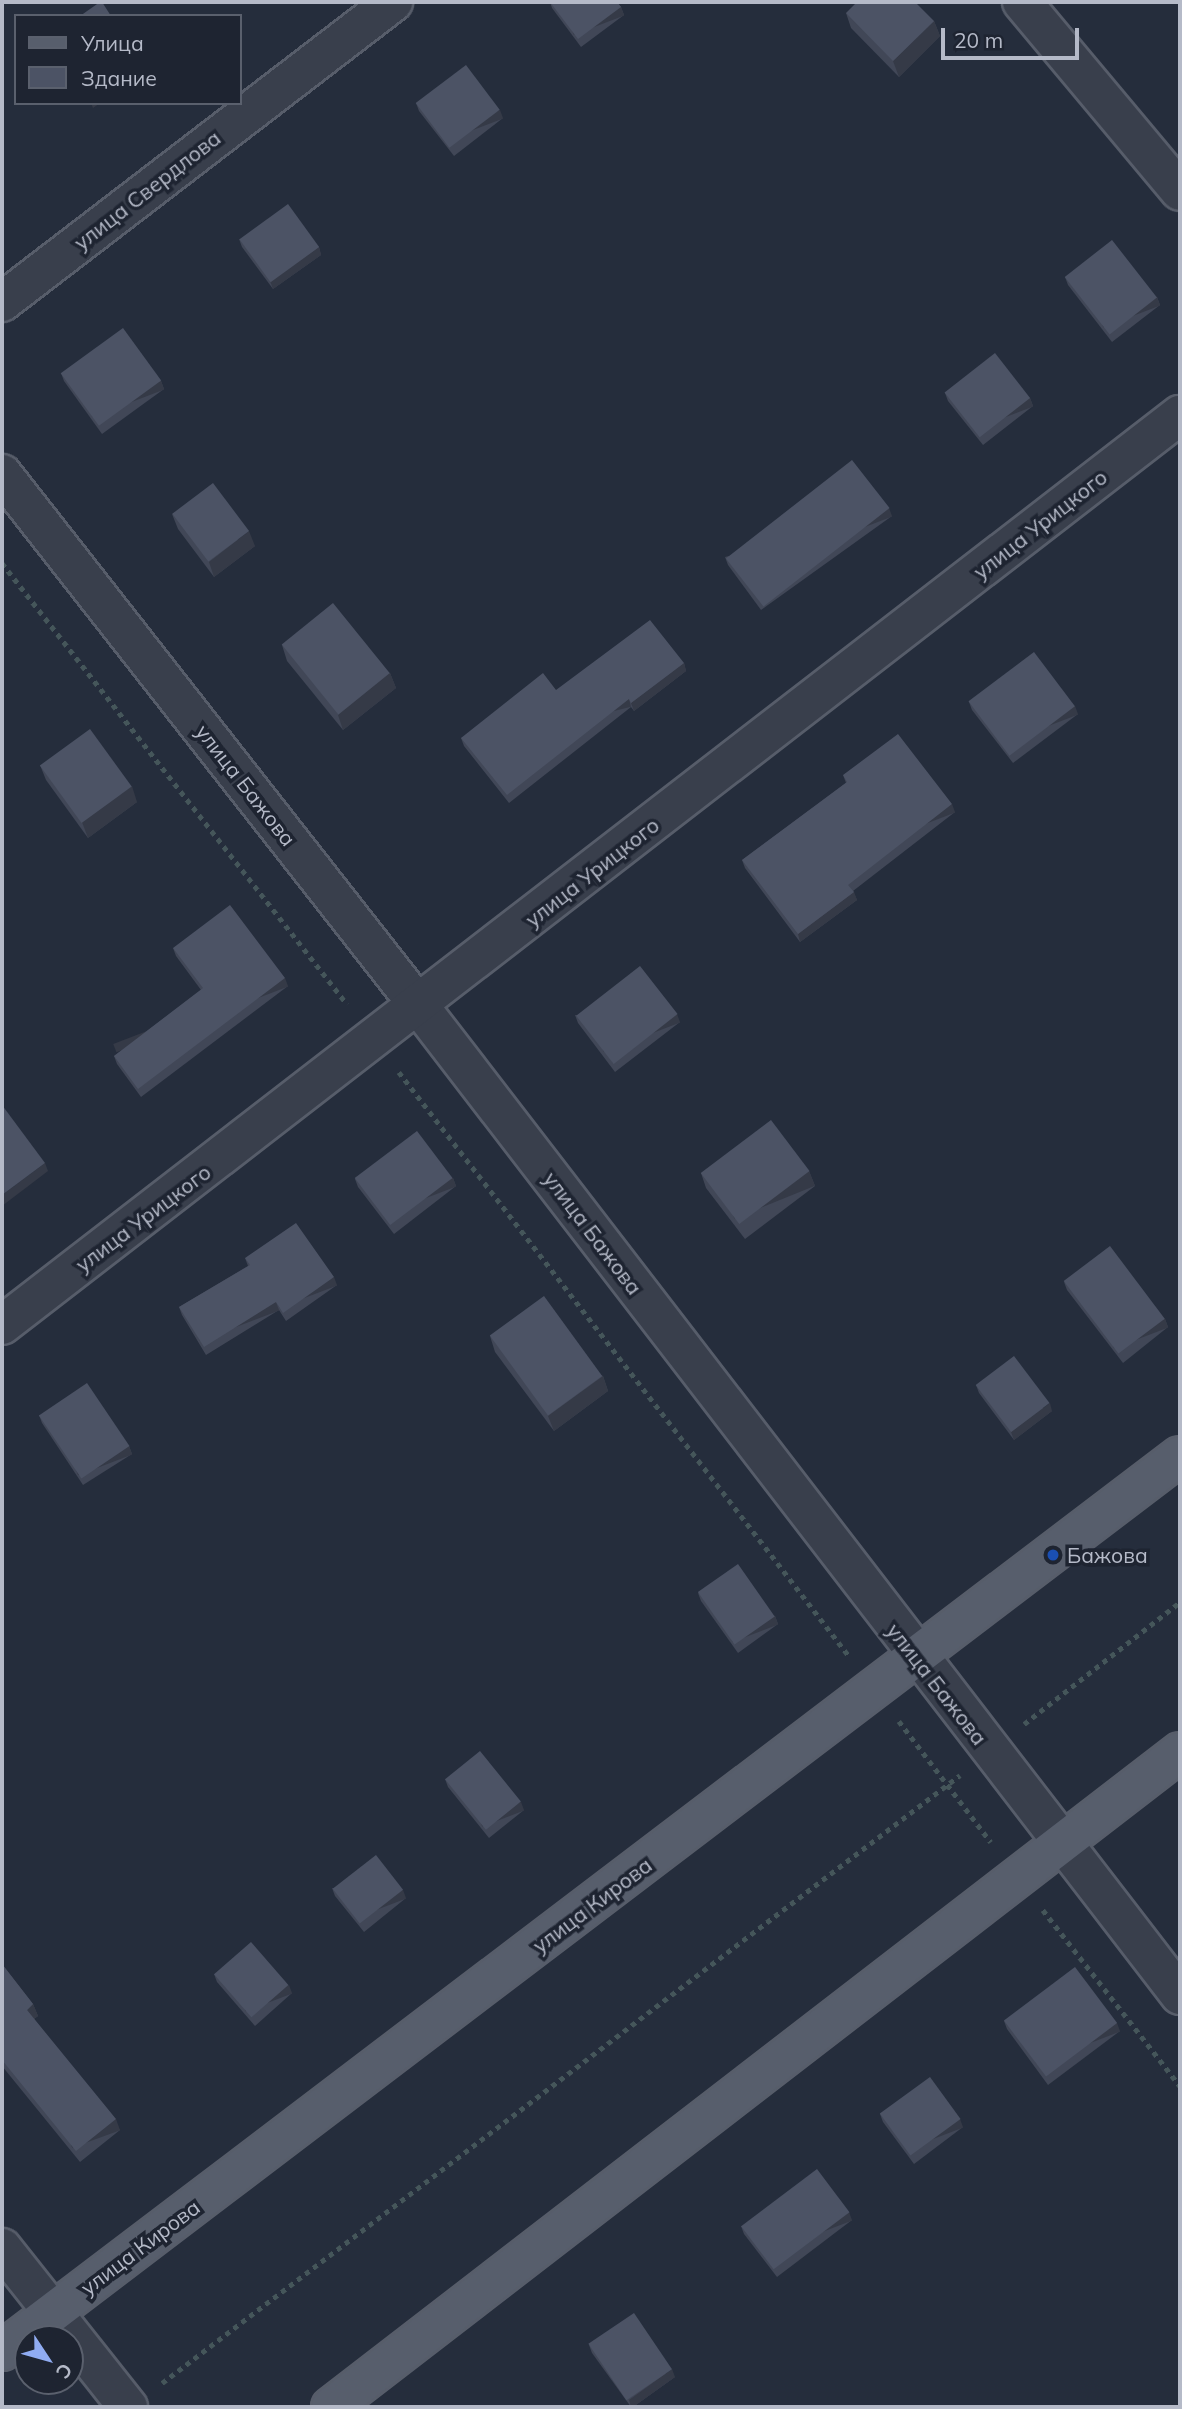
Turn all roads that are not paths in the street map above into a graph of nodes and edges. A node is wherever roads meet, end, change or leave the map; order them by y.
1 (393, 2) edge
2 (1022, 2) edge
3 (1180, 191) edge
4 (2, 302) edge
5 (1180, 415) edge
6 (2, 474) edge
7 (419, 1006) junction
8 (2, 1325) edge
9 (1180, 1456) edge
10 (917, 1657) junction
11 (1180, 1752) edge
12 (1062, 1842) junction
13 (1180, 1995) edge
14 (2, 2248) edge
15 (51, 2313) junction
16 (2, 2351) edge
17 (141, 2399) edge
18 (331, 2407) edge

1 - 4 street, улица Свердлова
2 - 3 street
5 - 7 street, улица Урицкого
6 - 7 street, улица Бажова
7 - 8 street, улица Урицкого
7 - 10 street, улица Бажова
9 - 10 main road, улица Кирова
10 - 12 street, улица Бажова
10 - 15 main road, улица Кирова
11 - 12 main road
12 - 13 street, улица Бажова
12 - 18 main road
14 - 15 street
15 - 16 main road, улица Кирова
15 - 17 street

